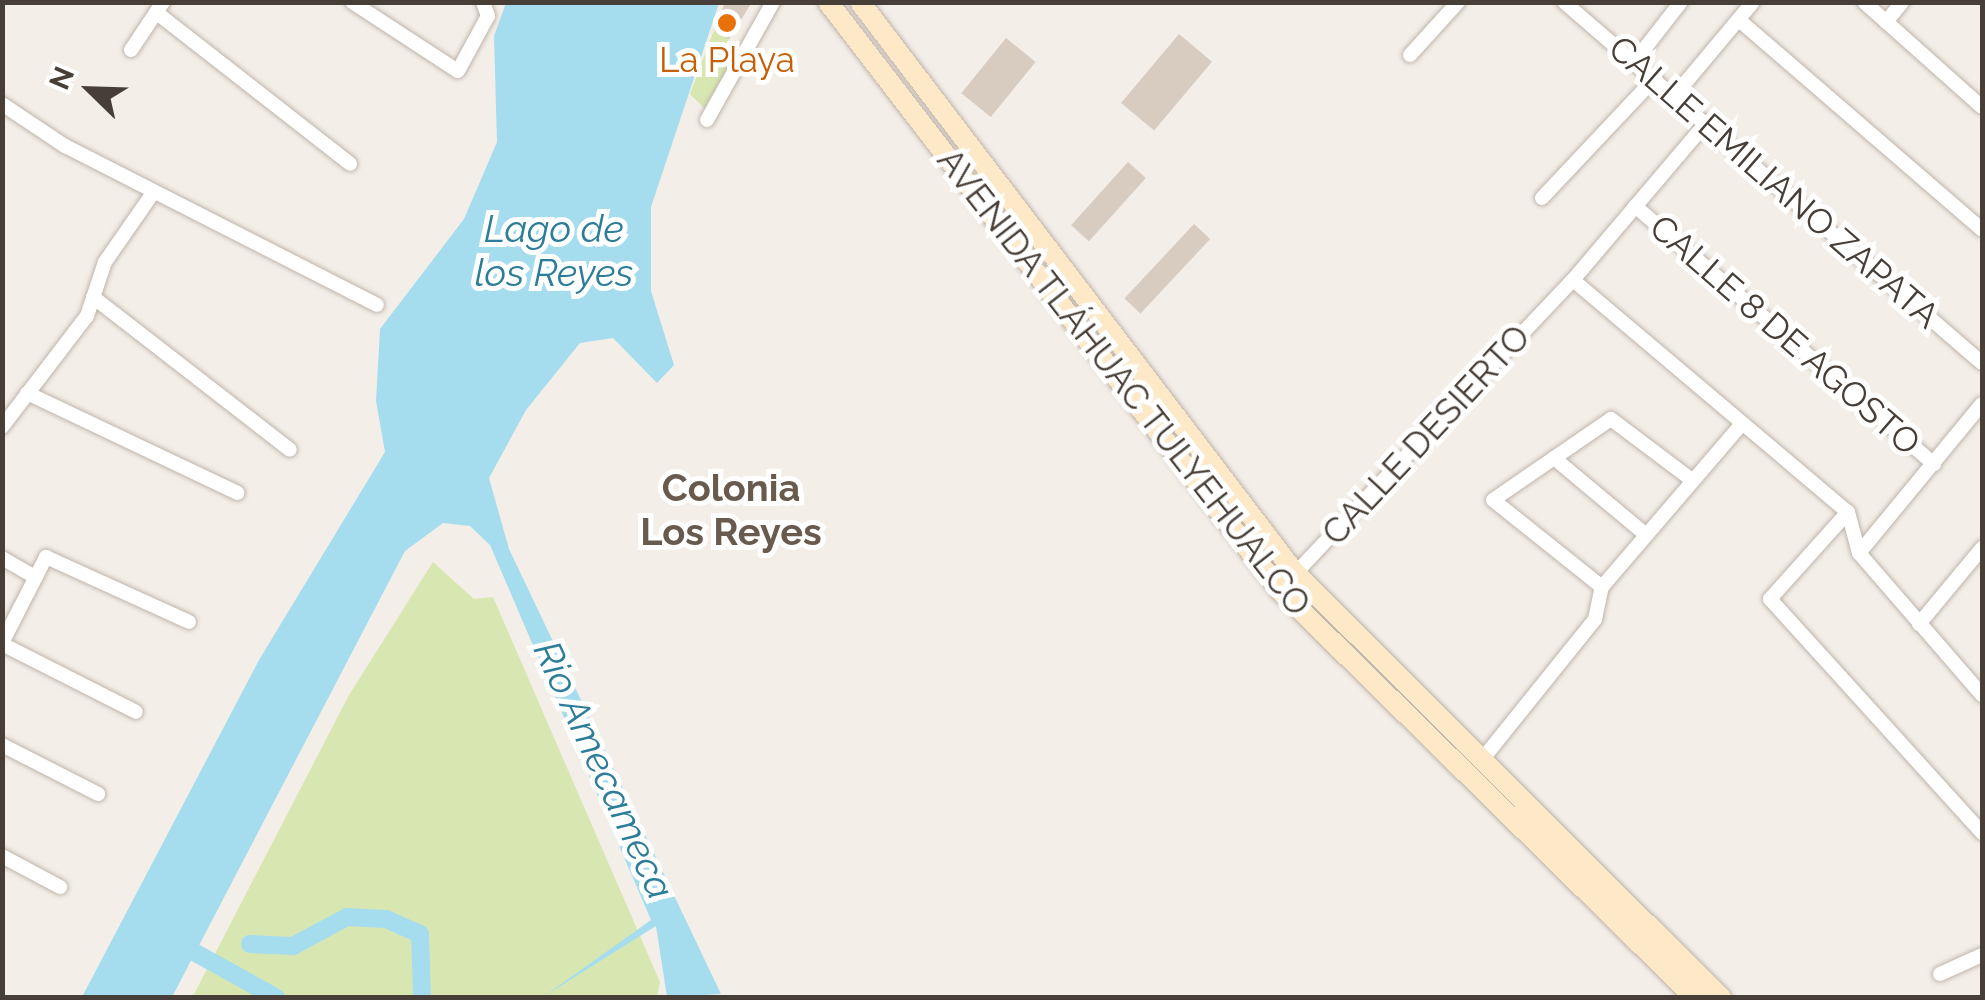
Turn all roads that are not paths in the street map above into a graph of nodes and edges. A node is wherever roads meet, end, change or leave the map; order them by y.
1 (352, 2) edge
2 (482, 2) edge
3 (773, 2) edge
4 (828, 2) edge
5 (860, 2) edge
6 (1458, 2) edge
7 (1564, 2) edge
8 (1681, 2) edge
9 (1752, 2) edge
10 (1864, 2) edge
11 (1902, 2) edge
12 (160, 8) edge
13 (1739, 20) junction
14 (1886, 22) junction
15 (132, 50) dead end
16 (1410, 55) dead end
17 (1635, 61) junction
18 (1655, 78) junction
19 (1676, 94) junction
20 (2, 104) edge
21 (1982, 106) edge
22 (707, 120) dead end
23 (1707, 122) junction
24 (350, 164) dead end
25 (153, 192) junction
26 (1542, 198) dead end
27 (1635, 206) junction
28 (1982, 230) edge
29 (1573, 280) junction
30 (93, 297) junction
31 (377, 305) dead end
32 (1982, 363) edge
33 (1140, 370) junction
34 (1122, 388) junction
35 (27, 392) junction
36 (1982, 404) edge
37 (1740, 425) junction
38 (2, 427) edge
39 (290, 450) dead end
40 (1554, 458) junction
41 (1934, 464) junction
42 (1220, 475) junction
43 (1692, 480) junction
44 (1199, 490) junction
45 (238, 493) dead end
46 (1848, 512) junction
47 (1646, 535) junction
48 (1982, 548) edge
49 (1859, 553) junction
50 (2, 558) edge
51 (1296, 573) junction
52 (36, 578) junction
53 (1602, 588) junction
54 (1280, 590) junction
55 (188, 622) dead end
56 (1919, 624) junction
57 (1349, 627) junction
58 (2, 643) edge
59 (1332, 643) junction
60 (1982, 695) edge
61 (1422, 697) junction
62 (136, 712) dead end
63 (1406, 715) junction
64 (2, 745) edge
65 (1485, 756) junction
66 (98, 794) dead end
67 (1982, 832) edge
68 (2, 856) edge
69 (60, 886) dead end
70 (1602, 891) junction
71 (1982, 955) edge
72 (1940, 974) dead end
73 (1695, 998) edge
74 (1721, 998) edge

1 - 2 street
3 - 22 street
4 - 34 main road, AVENIDA TLÁHUAC TULYEHUALCO
5 - 33 main road, AVENIDA TLÁHUAC TULYEHUALCO
6 - 16 street
7 - 17 street, CALLE EMILIANO ZAPATA
8 - 17 street
9 - 13 street
10 - 14 street
11 - 14 street
12 - 15 street
12 - 24 street
13 - 19 street
13 - 28 street
14 - 21 street
17 - 18 street, CALLE EMILIANO ZAPATA
18 - 19 street, CALLE EMILIANO ZAPATA
18 - 26 street
19 - 23 street, CALLE EMILIANO ZAPATA
20 - 25 street
23 - 27 street, CALLE DESIERTO
23 - 32 street, CALLE EMILIANO ZAPATA
25 - 30 street
25 - 31 street
27 - 29 street, CALLE DESIERTO
27 - 41 street, CALLE 8 DE AGOSTO
29 - 37 street
29 - 51 street, CALLE DESIERTO
30 - 35 street
30 - 39 street
33 - 34 main road
33 - 42 main road, AVENIDA TLÁHUAC TULYEHUALCO
34 - 44 main road, AVENIDA TLÁHUAC TULYEHUALCO
35 - 38 street
35 - 45 street
36 - 41 street
37 - 43 street
37 - 46 street
40 - 43 street
40 - 47 street
40 - 53 street
41 - 49 street
42 - 44 main road
42 - 51 main road, AVENIDA TLÁHUAC TULYEHUALCO
43 - 47 street
44 - 54 main road, AVENIDA TLÁHUAC TULYEHUALCO
46 - 49 street
46 - 67 street
47 - 53 street
48 - 56 street
49 - 56 street
50 - 52 street
51 - 54 street, CALLE DESIERTO
51 - 57 main road, AVENIDA TLÁHUAC TULYEHUALCO
52 - 55 street
52 - 58 street
53 - 65 street
54 - 59 main road, AVENIDA TLÁHUAC TULYEHUALCO
56 - 60 street
57 - 59 main road
57 - 61 main road, AVENIDA TLÁHUAC TULYEHUALCO
58 - 62 street
59 - 63 main road, AVENIDA TLÁHUAC TULYEHUALCO
61 - 63 main road
61 - 65 main road, AVENIDA TLÁHUAC TULYEHUALCO
63 - 70 main road, AVENIDA TLÁHUAC TULYEHUALCO
64 - 66 street
65 - 70 main road, AVENIDA TLÁHUAC TULYEHUALCO
68 - 69 street
70 - 73 main road, AVENIDA TLÁHUAC TULYEHUALCO
70 - 74 main road, AVENIDA TLÁHUAC TULYEHUALCO
71 - 72 street

